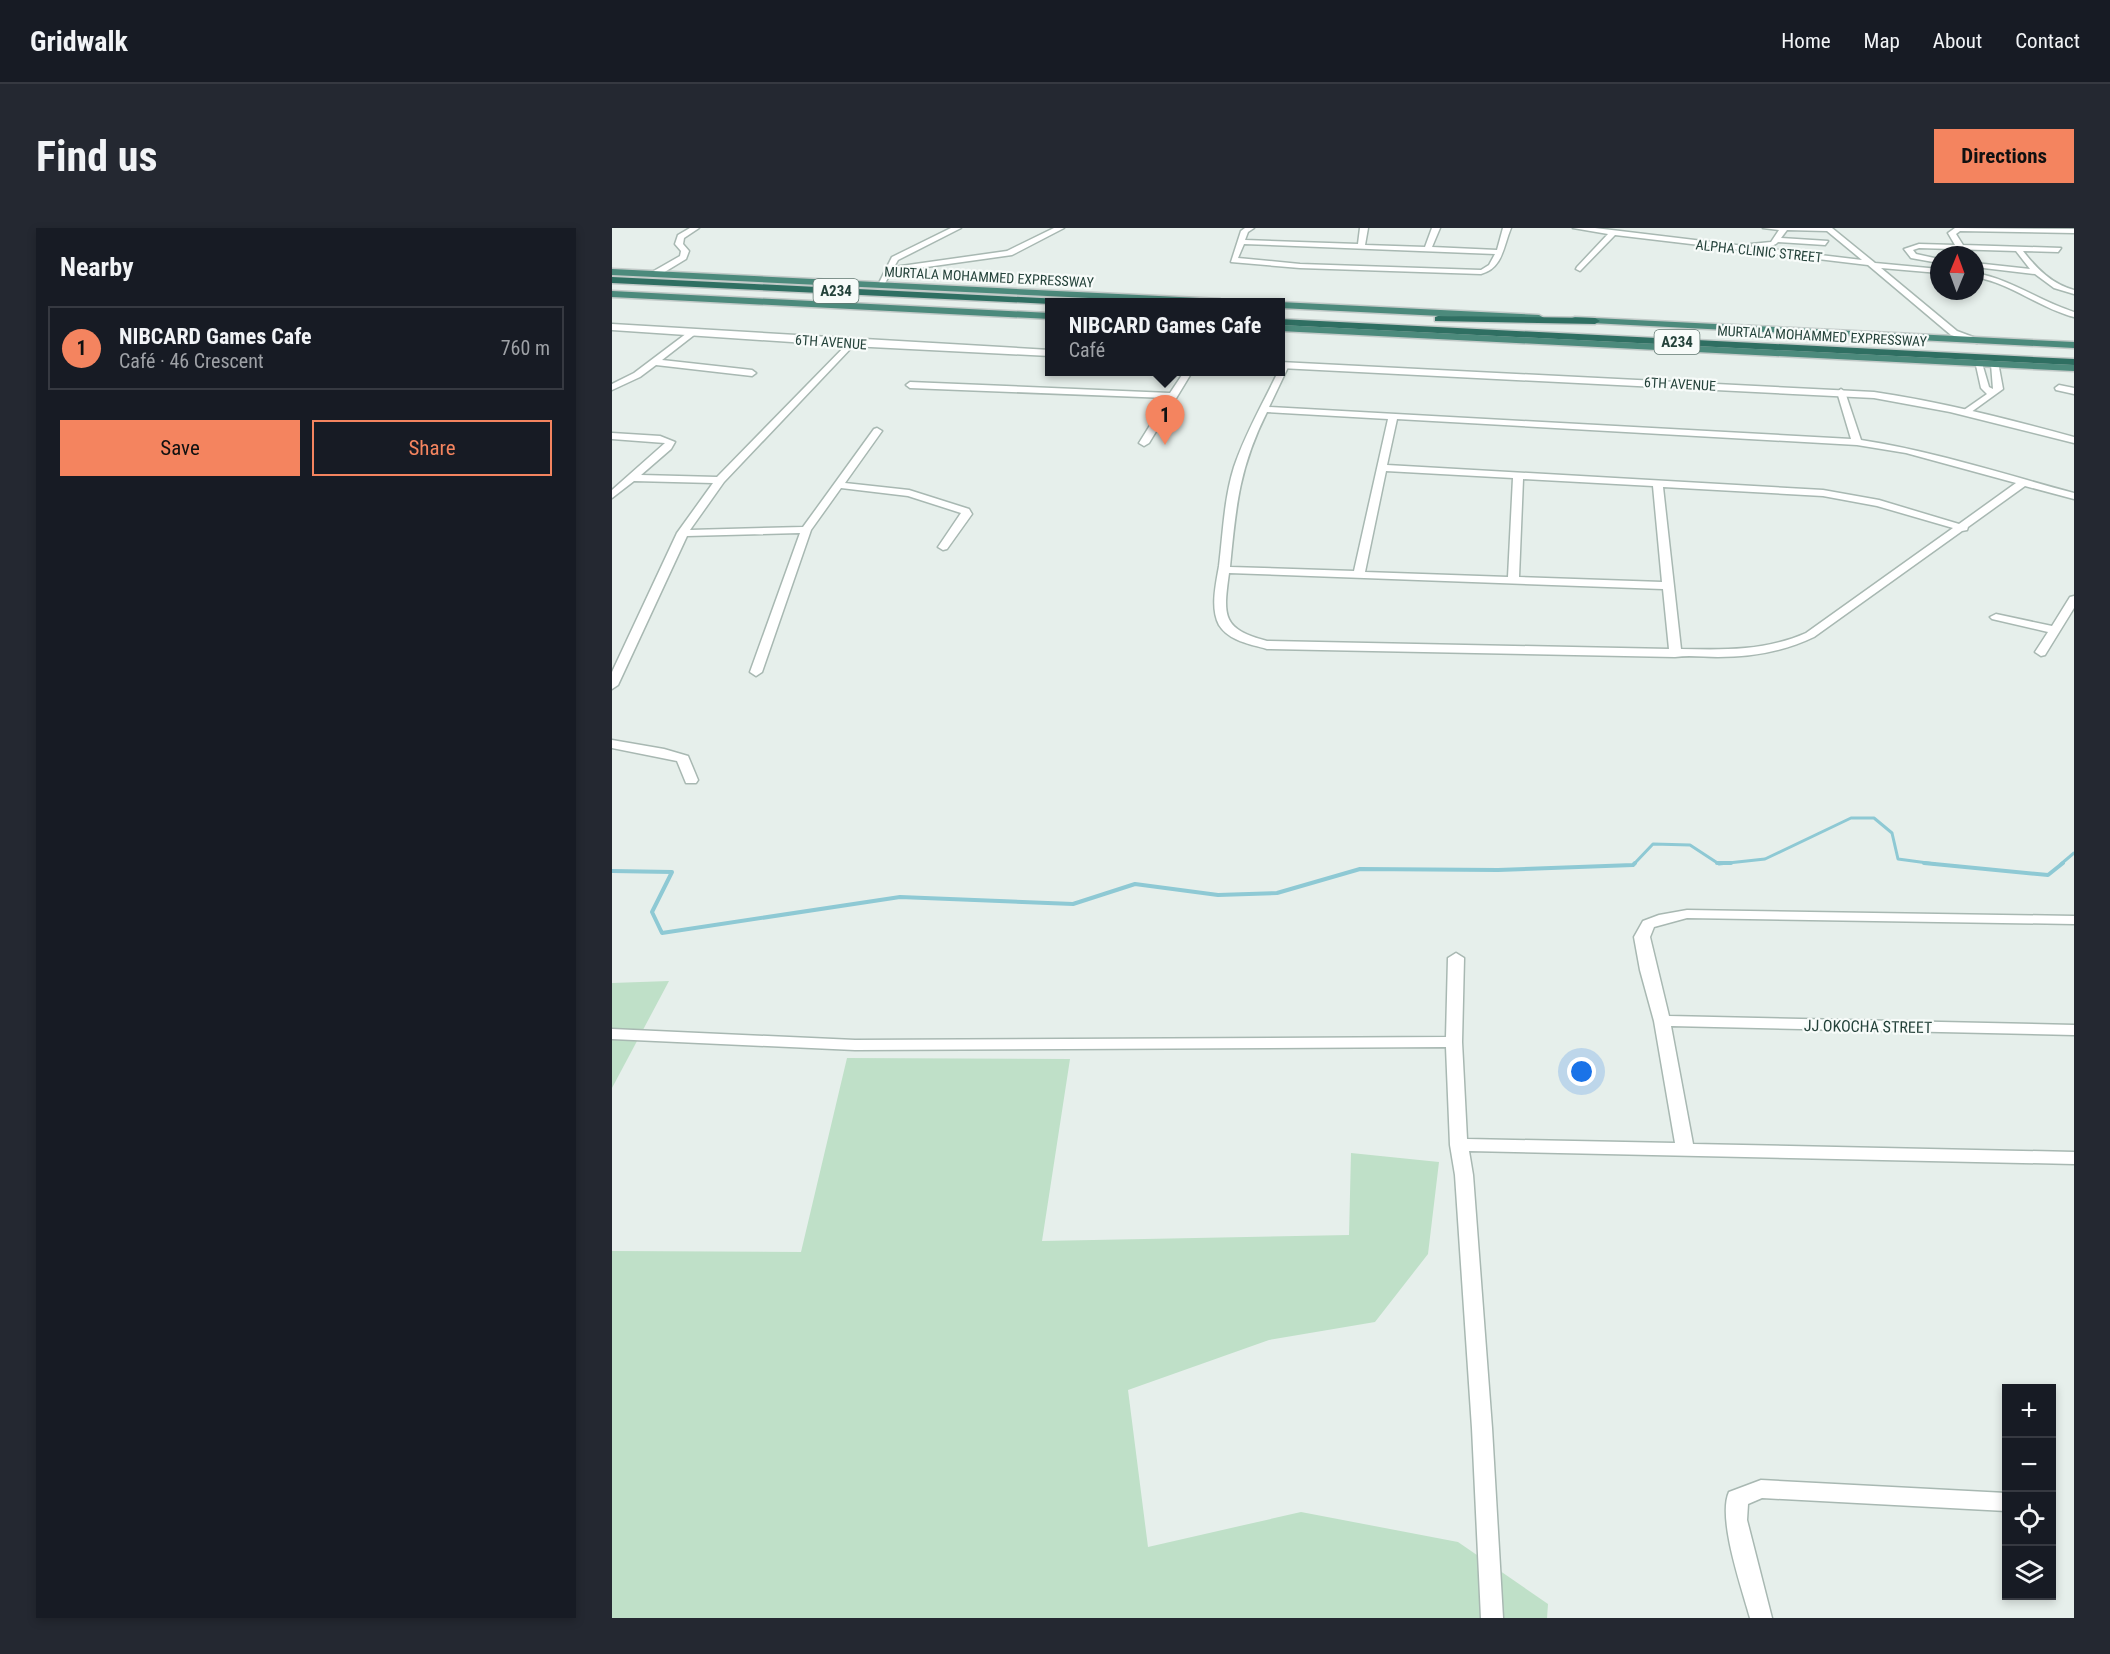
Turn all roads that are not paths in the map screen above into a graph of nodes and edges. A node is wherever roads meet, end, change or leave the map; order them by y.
1 (695, 228) edge
2 (957, 228) edge
3 (1060, 228) edge
4 (1250, 228) edge
5 (1358, 228) edge
6 (1364, 228) edge
7 (1436, 228) edge
8 (1507, 228) edge
9 (1577, 228) edge
10 (1630, 228) edge
11 (1767, 228) edge
12 (1828, 228) edge
13 (1784, 229) edge
14 (2030, 229) edge
15 (2074, 231) edge
16 (1612, 234) junction
17 (1776, 240) junction
18 (1241, 242) junction
19 (1825, 243) dead end
20 (1930, 246) edge
21 (1959, 246) edge
22 (1361, 247) junction
23 (1984, 248) edge
24 (1428, 249) junction
25 (2018, 249) junction
26 (2058, 250) dead end
27 (1499, 252) junction
28 (1930, 259) edge
29 (1871, 264) junction
30 (1984, 268) edge
31 (1580, 269) dead end
32 (888, 270) junction
33 (1930, 270) edge
34 (612, 272) edge
35 (2035, 272) junction
36 (655, 274) junction
37 (1984, 276) edge
38 (612, 280) edge
39 (880, 285) junction
40 (612, 288) edge
41 (2074, 292) edge
42 (612, 294) edge
43 (1126, 298) edge
44 (1045, 302) edge
45 (1285, 305) edge
46 (1045, 310) edge
47 (1285, 314) edge
48 (2074, 315) edge
49 (1045, 316) edge
50 (1403, 320) junction
51 (1595, 321) junction
52 (1285, 322) edge
53 (612, 327) edge
54 (1285, 328) edge
55 (1442, 330) junction
56 (694, 332) junction
57 (1954, 333) junction
58 (1942, 338) junction
59 (1519, 340) junction
60 (1977, 340) junction
61 (851, 343) junction
62 (2074, 345) edge
63 (1045, 353) edge
64 (2074, 353) edge
65 (654, 362) junction
66 (2074, 362) edge
67 (1978, 363) junction
68 (1995, 364) junction
69 (1285, 365) edge
70 (2074, 368) edge
71 (752, 373) dead end
72 (1186, 376) edge
73 (1278, 376) edge
74 (910, 385) dead end
75 (612, 387) edge
76 (2059, 388) dead end
77 (2074, 391) edge
78 (1841, 392) junction
79 (1992, 393) junction
80 (1173, 396) junction
81 (1265, 409) junction
82 (1967, 412) junction
83 (1393, 416) junction
84 (877, 431) dead end
85 (612, 436) edge
86 (2074, 440) edge
87 (1857, 442) junction
88 (1144, 443) dead end
89 (1384, 468) junction
90 (1518, 475) junction
91 (632, 478) junction
92 (720, 480) junction
93 (2024, 482) junction
94 (1658, 483) junction
95 (838, 485) junction
96 (612, 495) edge
97 (2074, 496) edge
98 (1963, 528) junction
99 (806, 530) junction
100 (682, 533) junction
101 (943, 547) dead end
102 (1224, 570) junction
103 (1359, 574) junction
104 (1513, 580) junction
105 (1668, 586) junction
106 (2074, 599) edge
107 (1996, 617) dead end
108 (2056, 630) junction
109 (2041, 652) dead end
110 (1675, 653) junction
111 (756, 672) dead end
112 (612, 685) edge
113 (612, 744) edge
114 (691, 780) dead end
115 (2074, 920) edge
116 (1456, 958) dead end
117 (1662, 1021) junction
118 (2074, 1030) edge
119 (612, 1034) edge
120 (1454, 1042) junction
121 (1459, 1145) junction
122 (1685, 1149) junction
123 (2074, 1158) edge
124 (2002, 1502) edge
125 (1492, 1618) edge
126 (1761, 1618) edge

1 - 36 street
2 - 32 street
3 - 32 street
4 - 18 street
5 - 6 street
6 - 22 street
7 - 24 street
8 - 27 street
9 - 16 street, ALPHA CLINIC STREET
10 - 17 street
11 - 13 street
12 - 13 street
12 - 29 street
13 - 17 street
14 - 15 street
14 - 21 street
16 - 29 street, ALPHA CLINIC STREET
16 - 31 street
17 - 19 street
18 - 22 street
18 - 27 street
20 - 28 street
22 - 24 street
23 - 25 street
24 - 27 street
25 - 26 street
25 - 35 street
29 - 33 street, ALPHA CLINIC STREET
29 - 57 street
30 - 35 street
32 - 39 street
34 - 36 highway, MURTALA MOHAMMED EXPRESSWAY
35 - 41 street
36 - 39 highway, MURTALA MOHAMMED EXPRESSWAY
37 - 48 street
38 - 44 highway, MURTALA MOHAMMED EXPRESSWAY / A234
39 - 43 highway, MURTALA MOHAMMED EXPRESSWAY
40 - 46 highway, MURTALA MOHAMMED EXPRESSWAY / A234
42 - 49 highway
45 - 51 highway, MURTALA MOHAMMED EXPRESSWAY
47 - 50 highway, MURTALA MOHAMMED EXPRESSWAY / A234
50 - 51 highway
50 - 64 highway, MURTALA MOHAMMED EXPRESSWAY / A234
51 - 58 highway, MURTALA MOHAMMED EXPRESSWAY
52 - 55 highway, MURTALA MOHAMMED EXPRESSWAY / A234
53 - 56 street, 6TH AVENUE
54 - 59 highway, MURTALA MOHAMMED EXPRESSWAY
55 - 59 highway
55 - 66 highway, MURTALA MOHAMMED EXPRESSWAY / A234
56 - 61 street, 6TH AVENUE
56 - 65 street
57 - 58 street
57 - 60 street
58 - 60 highway, MURTALA MOHAMMED EXPRESSWAY
59 - 67 highway, MURTALA MOHAMMED EXPRESSWAY
60 - 62 highway, MURTALA MOHAMMED EXPRESSWAY
61 - 63 street, 6TH AVENUE
61 - 92 street
65 - 71 street
65 - 75 street
67 - 68 highway, MURTALA MOHAMMED EXPRESSWAY
67 - 79 street
68 - 70 highway, MURTALA MOHAMMED EXPRESSWAY
68 - 79 street
69 - 78 street, 6TH AVENUE
72 - 80 street
73 - 81 street
74 - 80 street
76 - 77 street
78 - 82 street, 6TH AVENUE
78 - 87 street
79 - 82 street
80 - 88 street
81 - 83 street
81 - 102 street
82 - 86 street, 6TH AVENUE
83 - 87 street
83 - 89 street
84 - 95 street
85 - 91 street
87 - 93 street
89 - 90 street
89 - 103 street
90 - 94 street
90 - 104 street
91 - 92 street
91 - 96 street
92 - 100 street
93 - 97 street
93 - 98 street
94 - 98 street
94 - 105 street
95 - 99 street
95 - 101 street
98 - 110 street
99 - 100 street
99 - 111 street
100 - 112 street
102 - 103 street
102 - 110 street
103 - 104 street
104 - 105 street
105 - 110 street
106 - 108 street
107 - 108 street
108 - 109 street
113 - 114 street
115 - 117 street
116 - 120 street
117 - 118 street, JJ OKOCHA STREET
117 - 122 street
119 - 120 street
120 - 121 street
121 - 122 street
121 - 125 street
122 - 123 street
124 - 126 street

